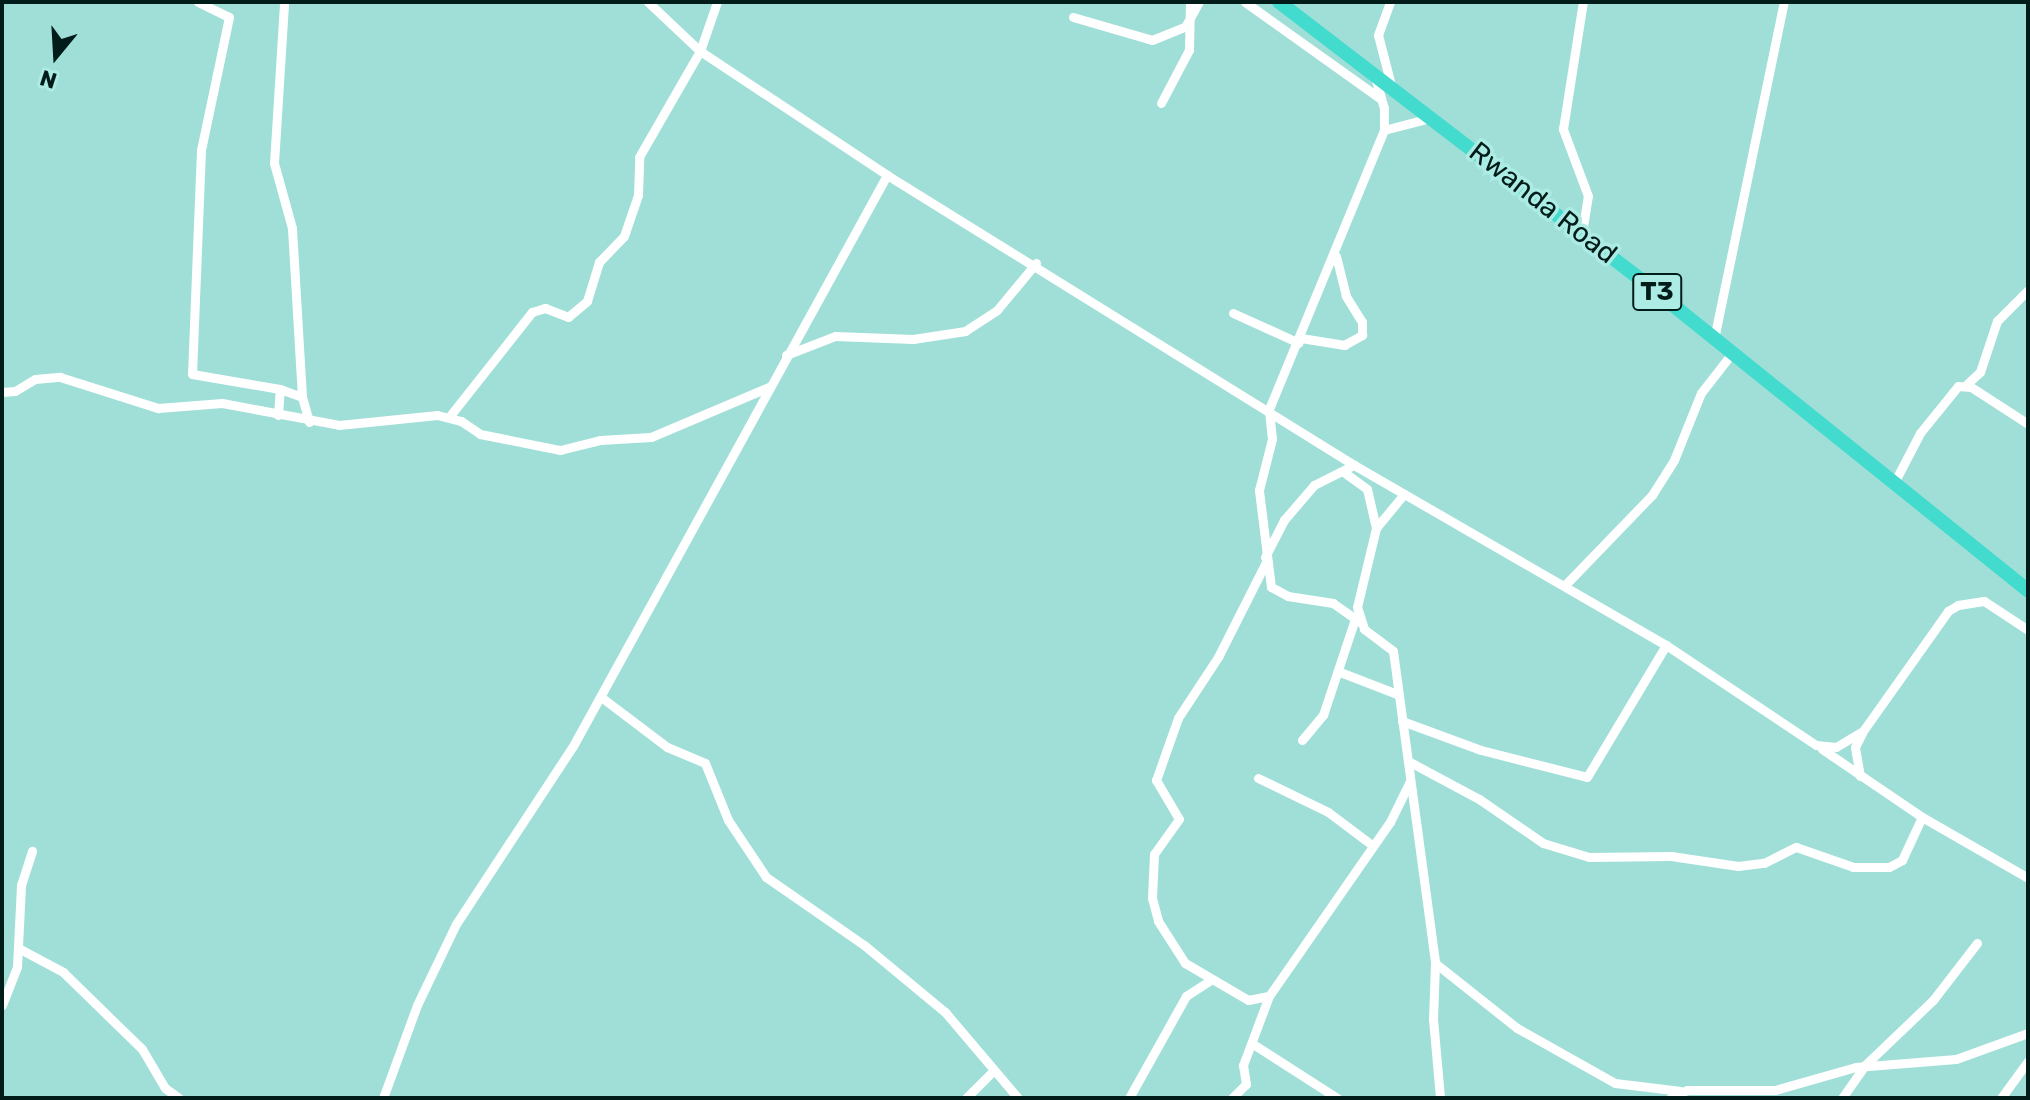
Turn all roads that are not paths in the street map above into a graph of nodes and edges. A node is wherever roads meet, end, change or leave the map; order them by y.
1 (198, 2) edge
2 (284, 2) edge
3 (648, 2) edge
4 (717, 2) edge
5 (1190, 2) edge
6 (1199, 2) edge
7 (1245, 2) edge
8 (1279, 2) edge
9 (1390, 2) edge
10 (1583, 2) edge
11 (1784, 2) edge
12 (1192, 15) junction
13 (1073, 17) dead end
14 (700, 51) junction
15 (1372, 70) junction
16 (1391, 85) junction
17 (1381, 99) junction
18 (1161, 103) dead end
19 (1433, 117) junction
20 (1384, 130) junction
21 (887, 175) junction
22 (1582, 233) junction
23 (1336, 256) junction
24 (1036, 263) junction
25 (2028, 290) edge
26 (1233, 313) dead end
27 (1714, 339) junction
28 (1300, 340) junction
29 (1732, 353) junction
30 (786, 355) junction
31 (1967, 384) junction
32 (769, 387) junction
33 (280, 389) junction
34 (2, 392) edge
35 (302, 397) junction
36 (1269, 409) junction
37 (278, 415) junction
38 (449, 417) junction
39 (309, 422) junction
40 (2028, 424) edge
41 (1354, 465) junction
42 (1345, 473) junction
43 (1894, 483) junction
44 (1404, 494) junction
45 (1376, 528) junction
46 (1265, 560) junction
47 (1566, 584) junction
48 (2028, 591) edge
49 (1358, 621) junction
50 (2028, 630) edge
51 (1666, 645) junction
52 (1340, 672) junction
53 (1397, 694) junction
54 (601, 697) junction
55 (1402, 721) junction
56 (1863, 731) junction
57 (1302, 740) dead end
58 (1816, 745) junction
59 (1408, 761) junction
60 (1860, 776) junction
61 (1258, 778) dead end
62 (1410, 781) junction
63 (1922, 817) junction
64 (1372, 845) junction
65 (32, 851) dead end
66 (2028, 878) edge
67 (1977, 943) dead end
68 (20, 949) junction
69 (1435, 963) junction
70 (1209, 981) junction
71 (1269, 996) junction
72 (2, 1005) edge
73 (2028, 1033) edge
74 (1253, 1044) junction
75 (2028, 1061) edge
76 (1864, 1066) junction
77 (993, 1071) junction
78 (1681, 1091) junction
79 (179, 1098) edge
80 (383, 1098) edge
81 (966, 1098) edge
82 (1018, 1098) edge
83 (1129, 1098) edge
84 (1232, 1098) edge
85 (1337, 1098) edge
86 (1440, 1098) edge
87 (1670, 1098) edge
88 (1842, 1098) edge
89 (2001, 1098) edge

1 - 33 street
2 - 35 street
3 - 14 street
4 - 14 street
5 - 12 street
6 - 12 street
7 - 17 street
8 - 15 highway, Rwanda Road / T3
9 - 16 street
10 - 22 street
11 - 27 street
12 - 13 street
12 - 18 street
14 - 21 street
14 - 38 street
15 - 16 highway, Rwanda Road / T3
15 - 17 street
16 - 19 highway, Rwanda Road / T3
17 - 20 street
19 - 20 street
19 - 22 highway, Rwanda Road / T3
20 - 23 street
21 - 24 street
21 - 30 street
22 - 27 highway, Rwanda Road / T3
23 - 28 street
23 - 28 street
24 - 30 street
24 - 36 street
25 - 31 street
26 - 28 street
27 - 29 highway, Rwanda Road / T3
28 - 36 street
29 - 43 highway, Rwanda Road / T3
29 - 47 street
30 - 32 street
31 - 40 street
31 - 43 street
32 - 38 street
32 - 54 street
33 - 35 street
33 - 37 street
34 - 37 street
35 - 39 street
36 - 41 street
36 - 46 street
37 - 39 street
38 - 39 street
41 - 42 street
41 - 44 street
42 - 45 street
42 - 46 street
43 - 48 highway, Rwanda Road / T3
44 - 45 street
44 - 47 street
45 - 49 street
46 - 49 street
46 - 70 street
47 - 51 street
49 - 52 street
49 - 53 street
50 - 56 street
51 - 55 street
51 - 58 street
52 - 53 street
52 - 57 street
53 - 55 street
54 - 77 street
54 - 80 street
55 - 59 street
56 - 58 street
56 - 60 street
58 - 60 street
59 - 62 street
59 - 63 street
60 - 63 street
61 - 64 street
62 - 64 street
62 - 69 street
63 - 66 street
64 - 71 street
65 - 68 street
67 - 76 street
68 - 72 street
68 - 79 street
69 - 78 street
69 - 86 street
70 - 71 street
70 - 83 street
71 - 74 street
73 - 76 street
74 - 84 street
74 - 85 street
75 - 89 street
76 - 78 street
76 - 88 street
77 - 81 street
77 - 82 street
78 - 87 street

